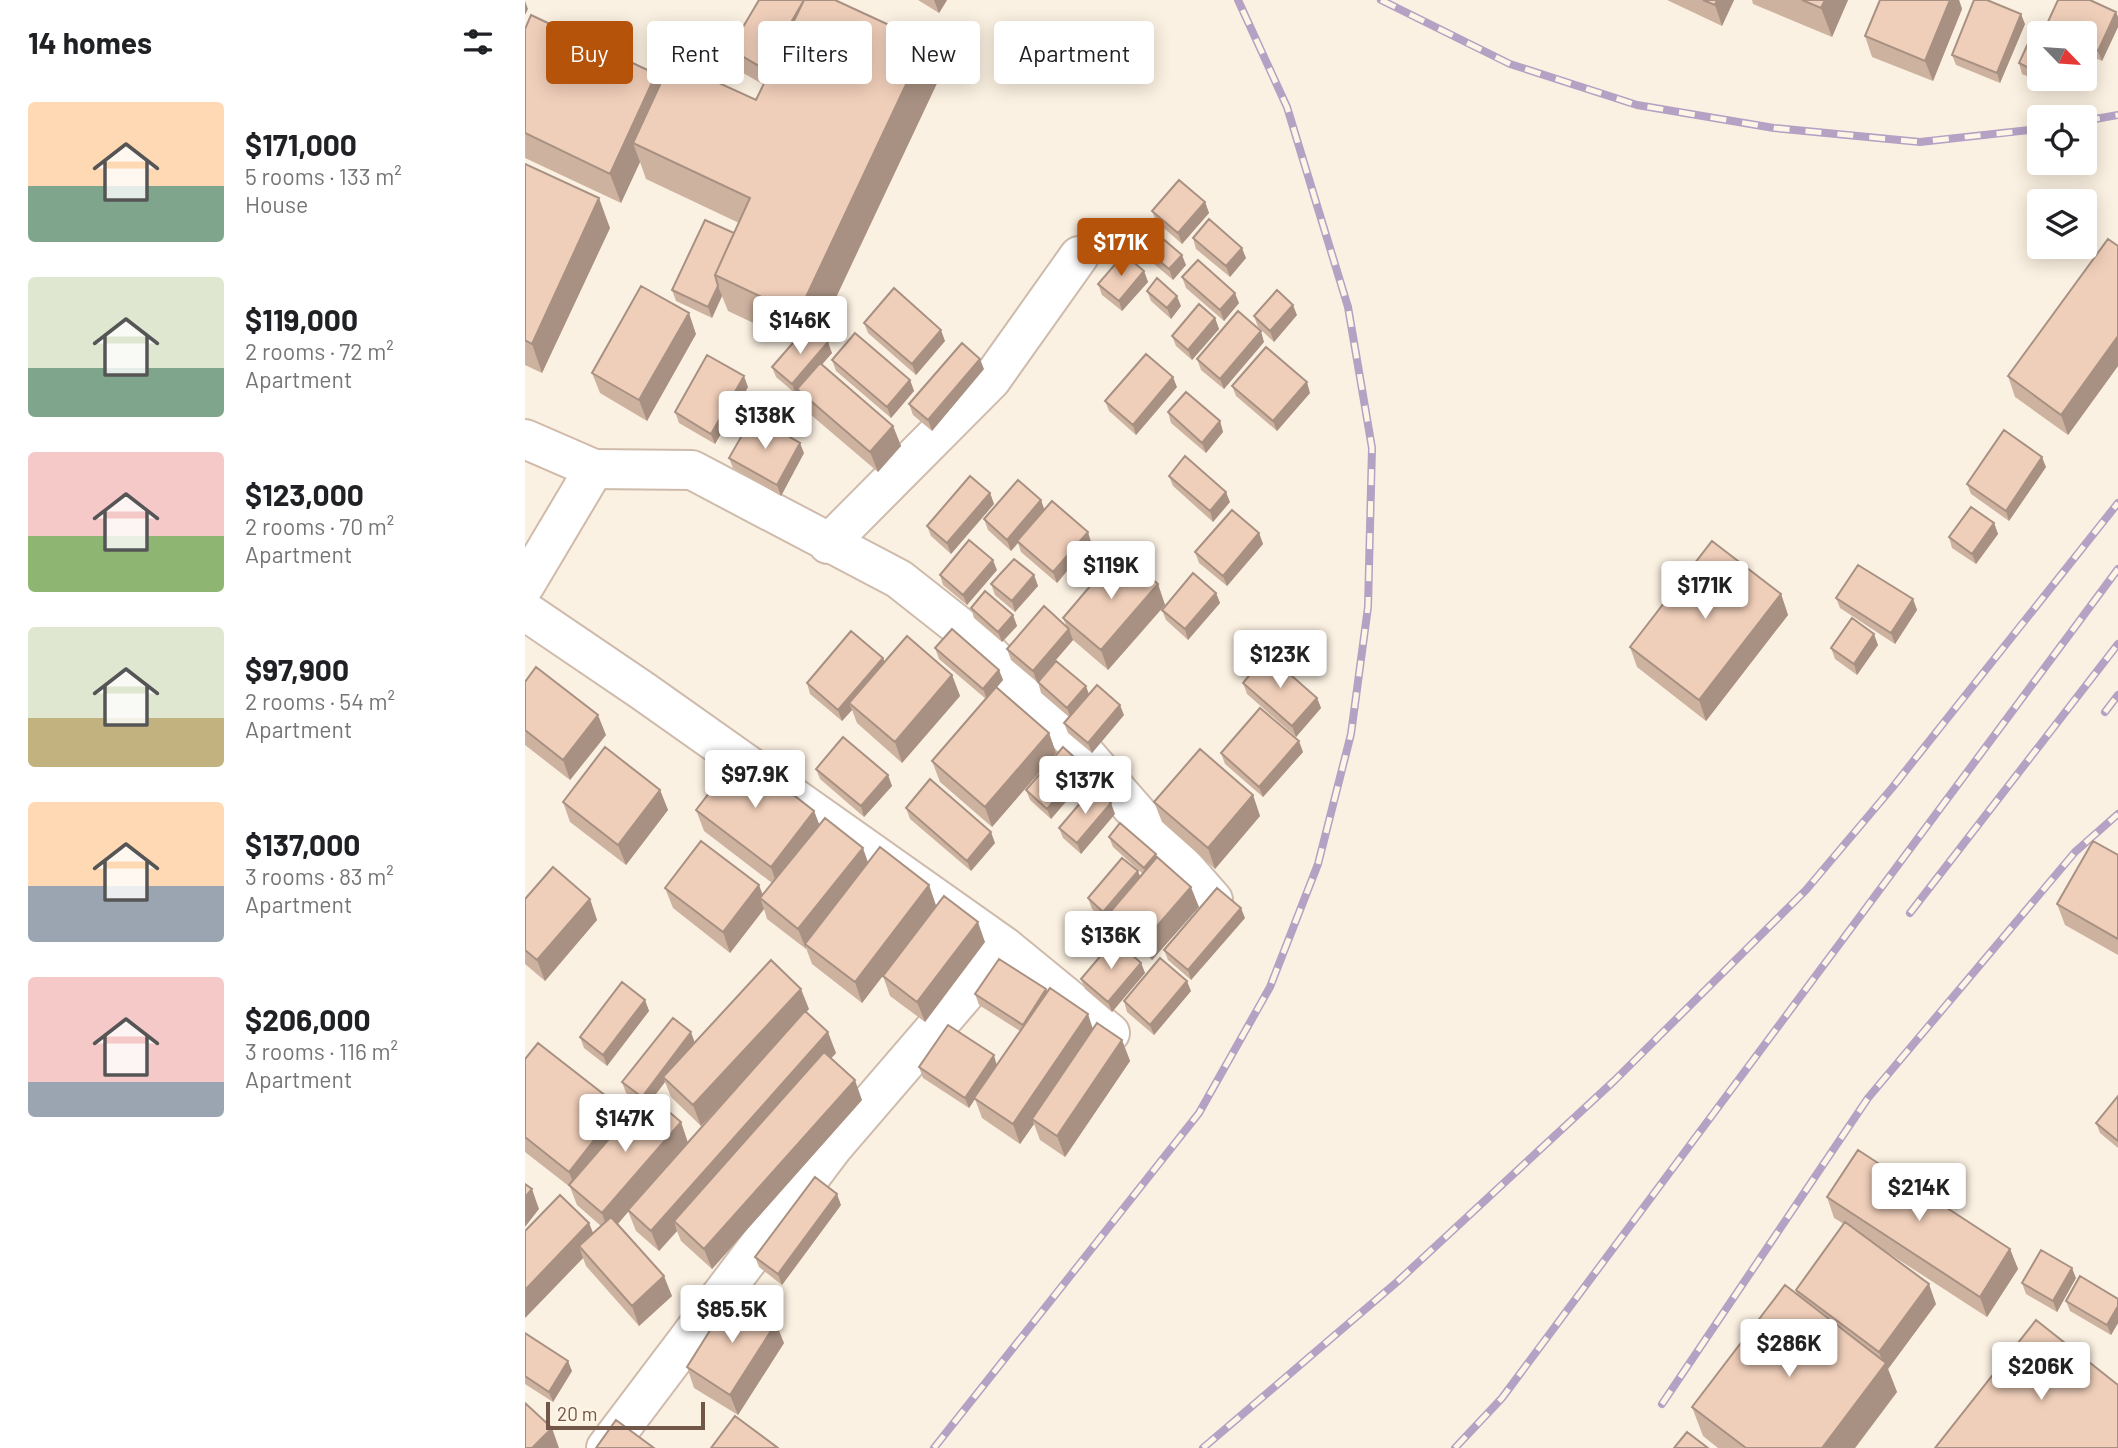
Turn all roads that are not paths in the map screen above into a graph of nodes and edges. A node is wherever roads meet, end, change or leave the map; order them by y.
1 (1079, 256) dead end
2 (525, 439) edge
3 (594, 469) junction
4 (828, 544) junction
5 (525, 585) edge
6 (525, 611) edge
7 (1213, 900) edge
8 (1005, 947) junction
9 (1110, 1032) edge
10 (606, 1448) edge

1 - 4 street
2 - 3 street
3 - 4 street
3 - 5 street
4 - 7 street
6 - 8 street
8 - 9 street
8 - 10 street

